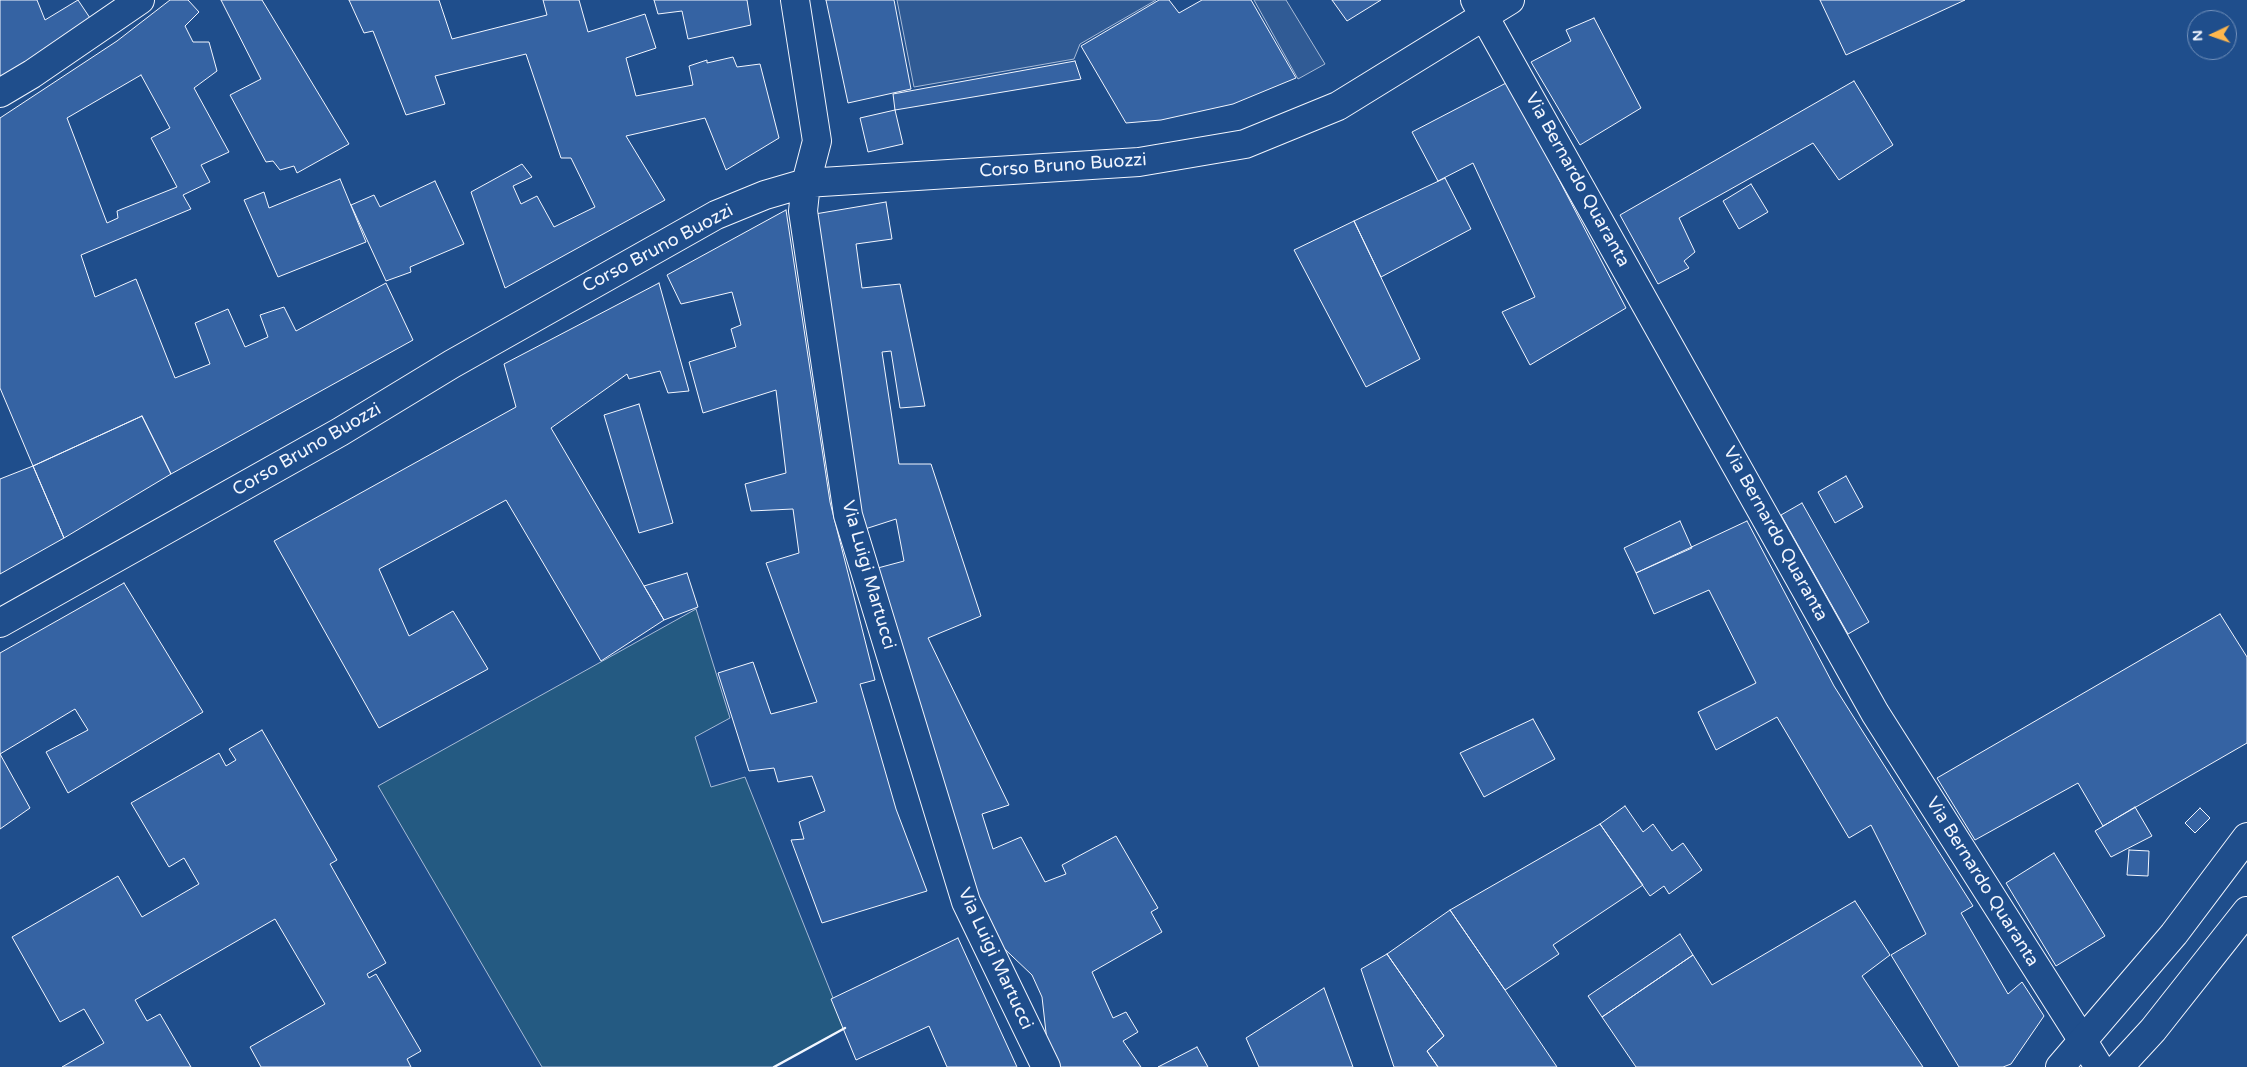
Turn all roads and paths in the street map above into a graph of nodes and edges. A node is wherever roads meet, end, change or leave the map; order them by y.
1 (140, 0) edge
2 (794, 0) edge
3 (1510, 0) edge
4 (1480, 8) edge
5 (0, 93) edge
6 (806, 183) junction
7 (0, 622) edge
8 (2247, 837) edge
9 (2247, 911) edge
10 (2083, 1041) junction
11 (1046, 1067) edge
12 (2060, 1067) edge
13 (2099, 1067) edge
14 (2119, 1067) edge

1 - 5 street
2 - 6 street, Via Luigi Martucci
3 - 4 street, Corso Bruno Buozzi
4 - 6 street, Corso Bruno Buozzi
4 - 10 street, Via Bernardo Quaranta
6 - 7 street, Corso Bruno Buozzi
6 - 11 street, Via Luigi Martucci
8 - 10 street
9 - 14 street
10 - 12 street
10 - 13 street, Via Bernardo Quaranta

